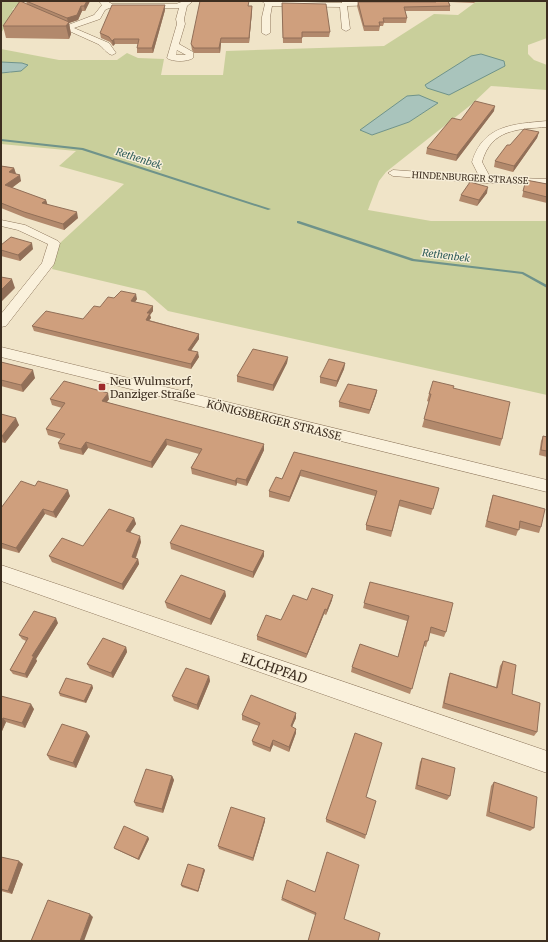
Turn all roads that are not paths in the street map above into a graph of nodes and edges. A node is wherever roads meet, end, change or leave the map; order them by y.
1 (388, 2) edge
2 (106, 3) edge
3 (186, 3) edge
4 (268, 3) edge
5 (345, 3) edge
6 (40, 16) edge
7 (67, 28) junction
8 (346, 29) dead end
9 (266, 33) dead end
10 (174, 45) dead end
11 (112, 53) dead end
12 (547, 124) edge
13 (393, 173) dead end
14 (486, 180) junction
15 (547, 182) edge
16 (1, 223) edge
17 (1, 323) edge
18 (1, 352) edge
19 (547, 486) edge
20 (1, 573) edge
21 (547, 762) edge

1 - 5 street
2 - 3 street
2 - 7 street
3 - 10 street
4 - 5 street
4 - 9 street
5 - 8 street
6 - 7 street
7 - 11 street
12 - 14 street
13 - 14 street, HINDENBURGER STRASSE
14 - 15 street, HINDENBURGER STRASSE
16 - 17 street
18 - 19 street, KÖNIGSBERGER STRASSE
20 - 21 street, ELCHPFAD

